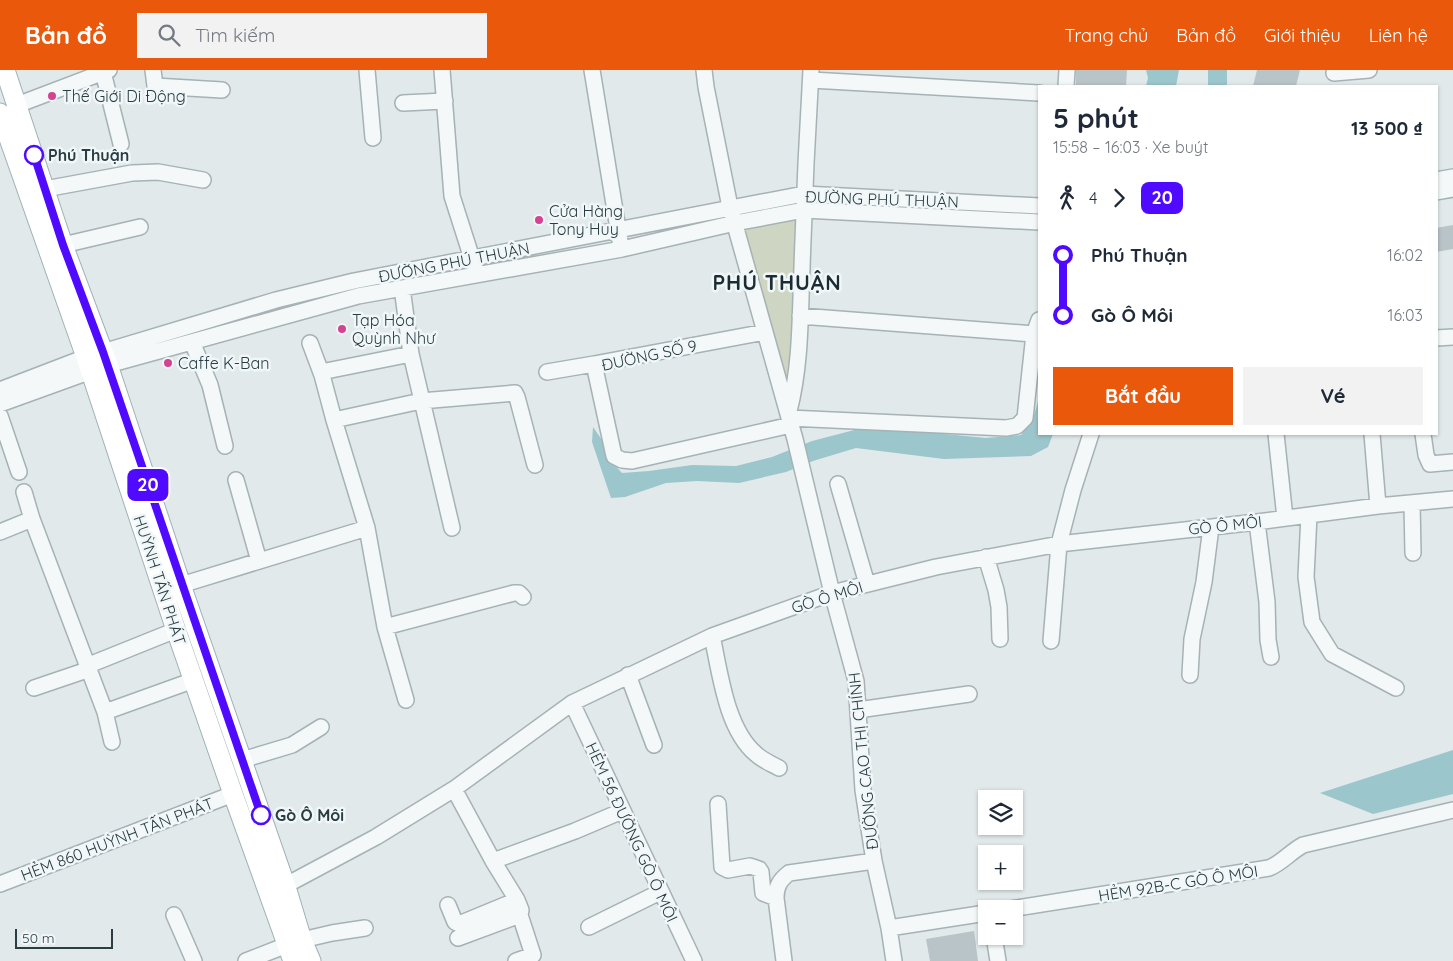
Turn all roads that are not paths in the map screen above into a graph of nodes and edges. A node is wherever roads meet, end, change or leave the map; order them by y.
1 (5, 70) edge
2 (153, 70) edge
3 (367, 70) edge
4 (442, 70) edge
5 (592, 70) edge
6 (704, 70) edge
7 (1067, 70) edge
8 (1369, 70) edge
9 (106, 71) edge
10 (811, 75) edge
11 (1334, 76) edge
12 (1066, 85) edge
13 (222, 90) dead end
14 (1038, 93) edge
15 (445, 101) junction
16 (403, 103) dead end
17 (17, 105) junction
18 (0, 115) edge
19 (373, 138) dead end
20 (122, 144) dead end
21 (1453, 177) edge
22 (203, 180) dead end
23 (1438, 180) edge
24 (45, 189) junction
25 (1453, 189) edge
26 (1438, 192) edge
27 (804, 194) junction
28 (1038, 206) edge
29 (730, 207) junction
30 (804, 210) junction
31 (1038, 222) edge
32 (734, 223) junction
33 (140, 227) dead end
34 (618, 231) junction
35 (63, 245) junction
36 (622, 249) junction
37 (472, 259) junction
38 (477, 274) junction
39 (402, 288) junction
40 (800, 316) junction
41 (1037, 327) edge
42 (765, 332) junction
43 (1453, 337) edge
44 (1438, 338) edge
45 (192, 342) junction
46 (310, 343) dead end
47 (411, 354) junction
48 (97, 361) junction
49 (594, 364) junction
50 (547, 372) dead end
51 (322, 375) junction
52 (0, 390) edge
53 (421, 401) junction
54 (0, 404) edge
55 (0, 416) edge
56 (334, 420) junction
57 (791, 424) junction
58 (1091, 435) edge
59 (1276, 435) edge
60 (1372, 435) edge
61 (1424, 435) edge
62 (225, 446) dead end
63 (1453, 462) edge
64 (535, 465) dead end
65 (19, 472) dead end
66 (236, 480) dead end
67 (838, 484) dead end
68 (24, 492) dead end
69 (1453, 499) edge
70 (1412, 503) junction
71 (1378, 506) junction
72 (1309, 515) junction
73 (1285, 518) junction
74 (32, 519) junction
75 (1257, 522) junction
76 (1211, 527) junction
77 (367, 528) junction
78 (452, 528) dead end
79 (0, 532) edge
80 (1059, 544) junction
81 (1414, 553) dead end
82 (986, 557) junction
83 (259, 561) junction
84 (867, 584) junction
85 (181, 585) junction
86 (832, 593) junction
87 (522, 597) dead end
88 (385, 627) junction
89 (176, 630) junction
90 (712, 636) junction
91 (1000, 639) dead end
92 (1051, 641) dead end
93 (1271, 657) dead end
94 (89, 667) junction
95 (628, 675) junction
96 (1190, 675) dead end
97 (194, 680) junction
98 (34, 688) dead end
99 (1396, 688) dead end
100 (969, 694) dead end
101 (406, 700) dead end
102 (572, 703) junction
103 (858, 710) junction
104 (105, 712) junction
105 (321, 727) dead end
106 (112, 742) dead end
107 (654, 745) dead end
108 (242, 760) junction
109 (779, 768) dead end
110 (454, 789) junction
111 (233, 794) junction
112 (718, 804) dead end
113 (1453, 810) edge
114 (622, 811) junction
115 (493, 861) junction
116 (874, 861) junction
117 (1, 880) edge
118 (278, 890) junction
119 (660, 892) junction
120 (776, 898) junction
121 (517, 900) junction
122 (448, 905) dead end
123 (1023, 907) edge
124 (978, 914) edge
125 (174, 915) dead end
126 (520, 915) junction
127 (589, 927) dead end
128 (365, 928) dead end
129 (889, 928) junction
130 (458, 938) dead end
131 (995, 945) edge
132 (294, 949) edge
133 (692, 960) edge
134 (194, 961) edge
135 (246, 961) edge
136 (311, 961) edge
137 (516, 961) edge
138 (784, 961) edge
139 (894, 961) edge
140 (998, 961) edge

1 - 17 main road, HUỲNH TẤN PHÁT
2 - 13 street
3 - 19 street
4 - 15 street
5 - 34 street
6 - 29 street
7 - 12 street
8 - 11 street
9 - 17 street
9 - 20 street
10 - 14 street
10 - 27 street
15 - 16 street
15 - 37 street
17 - 18 main road
17 - 24 main road, HUỲNH TẤN PHÁT
18 - 48 main road, HUỲNH TẤN PHÁT
21 - 23 street
22 - 24 street
24 - 35 main road, HUỲNH TẤN PHÁT
25 - 26 street
27 - 28 street, ĐƯỜNG PHÚ THUẬN
27 - 29 street, ĐƯỜNG PHÚ THUẬN
27 - 30 street
29 - 32 street
29 - 34 street, ĐƯỜNG PHÚ THUẬN
30 - 31 street, ĐƯỜNG PHÚ THUẬN
30 - 32 street, ĐƯỜNG PHÚ THUẬN
30 - 40 street
32 - 36 street, ĐƯỜNG PHÚ THUẬN
32 - 42 street
33 - 35 street
34 - 36 street
34 - 37 street, ĐƯỜNG PHÚ THUẬN
35 - 48 main road, HUỲNH TẤN PHÁT
36 - 38 street, ĐƯỜNG PHÚ THUẬN
37 - 38 street
37 - 48 street, ĐƯỜNG PHÚ THUẬN
38 - 39 street, ĐƯỜNG PHÚ THUẬN
39 - 45 street, ĐƯỜNG PHÚ THUẬN
39 - 47 street
40 - 41 street
40 - 57 street
41 - 57 street, ĐƯỜNG SỐ 9
42 - 49 street, ĐƯỜNG SỐ 9
42 - 57 street
43 - 44 street
45 - 48 street, ĐƯỜNG PHÚ THUẬN
45 - 62 street
46 - 51 street
47 - 51 street
47 - 53 street
48 - 52 street, ĐƯỜNG PHÚ THUẬN
48 - 54 street, ĐƯỜNG PHÚ THUẬN
48 - 85 main road, HUỲNH TẤN PHÁT
48 - 89 main road, HUỲNH TẤN PHÁT
49 - 50 street
49 - 57 street, ĐƯỜNG SỐ 9
51 - 56 street
53 - 56 street
53 - 64 street
53 - 78 street
55 - 65 street
56 - 77 street
57 - 86 street, ĐƯỜNG CAO THỊ CHÍNH
58 - 80 street
59 - 73 street
60 - 71 street
61 - 63 street
66 - 83 street
67 - 84 street
68 - 74 street
69 - 70 street, GÒ Ô MÔI
70 - 71 street, GÒ Ô MÔI
70 - 81 street
71 - 72 street, GÒ Ô MÔI
72 - 73 street, GÒ Ô MÔI
72 - 99 street
73 - 75 street, GÒ Ô MÔI
74 - 79 street
74 - 94 street
75 - 76 street, GÒ Ô MÔI
75 - 93 street
76 - 80 street, GÒ Ô MÔI
76 - 96 street
77 - 83 street
77 - 88 street
80 - 82 street, GÒ Ô MÔI
80 - 92 street
82 - 84 street, GÒ Ô MÔI
82 - 91 street
83 - 85 street
84 - 86 street, GÒ Ô MÔI
85 - 108 main road, HUỲNH TẤN PHÁT
86 - 90 street, GÒ Ô MÔI
86 - 103 street, ĐƯỜNG CAO THỊ CHÍNH
87 - 88 street
88 - 101 street
89 - 94 street
89 - 97 main road, HUỲNH TẤN PHÁT
90 - 95 street, GÒ Ô MÔI
90 - 109 street
94 - 98 street
94 - 104 street
95 - 102 street, GÒ Ô MÔI
95 - 107 street
97 - 104 street
97 - 111 main road, HUỲNH TẤN PHÁT
100 - 103 street
102 - 110 street, GÒ Ô MÔI
102 - 114 street, HẺM 56 ĐƯỜNG GÒ Ô MÔI
103 - 116 street, ĐƯỜNG CAO THỊ CHÍNH
104 - 106 street
105 - 108 street
108 - 118 main road, HUỲNH TẤN PHÁT
110 - 115 street
110 - 118 street, GÒ Ô MÔI
111 - 117 street, HẺM 860 HUỲNH TẤN PHÁT
111 - 118 main road, HUỲNH TẤN PHÁT
112 - 120 street
113 - 123 street, HẺM 92B-C GÒ Ô MÔI
114 - 115 street
114 - 119 street, HẺM 56 ĐƯỜNG GÒ Ô MÔI
115 - 121 street
116 - 120 street
116 - 129 street, ĐƯỜNG CAO THỊ CHÍNH
118 - 132 main road, HUỲNH TẤN PHÁT
119 - 127 street
119 - 133 street, HẺM 56 ĐƯỜNG GÒ Ô MÔI
120 - 138 street
121 - 122 street
121 - 126 street
124 - 129 street
125 - 134 street
126 - 130 street
126 - 137 street
128 - 132 street
129 - 139 street, ĐƯỜNG CAO THỊ CHÍNH
131 - 140 street
132 - 135 street
132 - 136 main road, HUỲNH TẤN PHÁT

